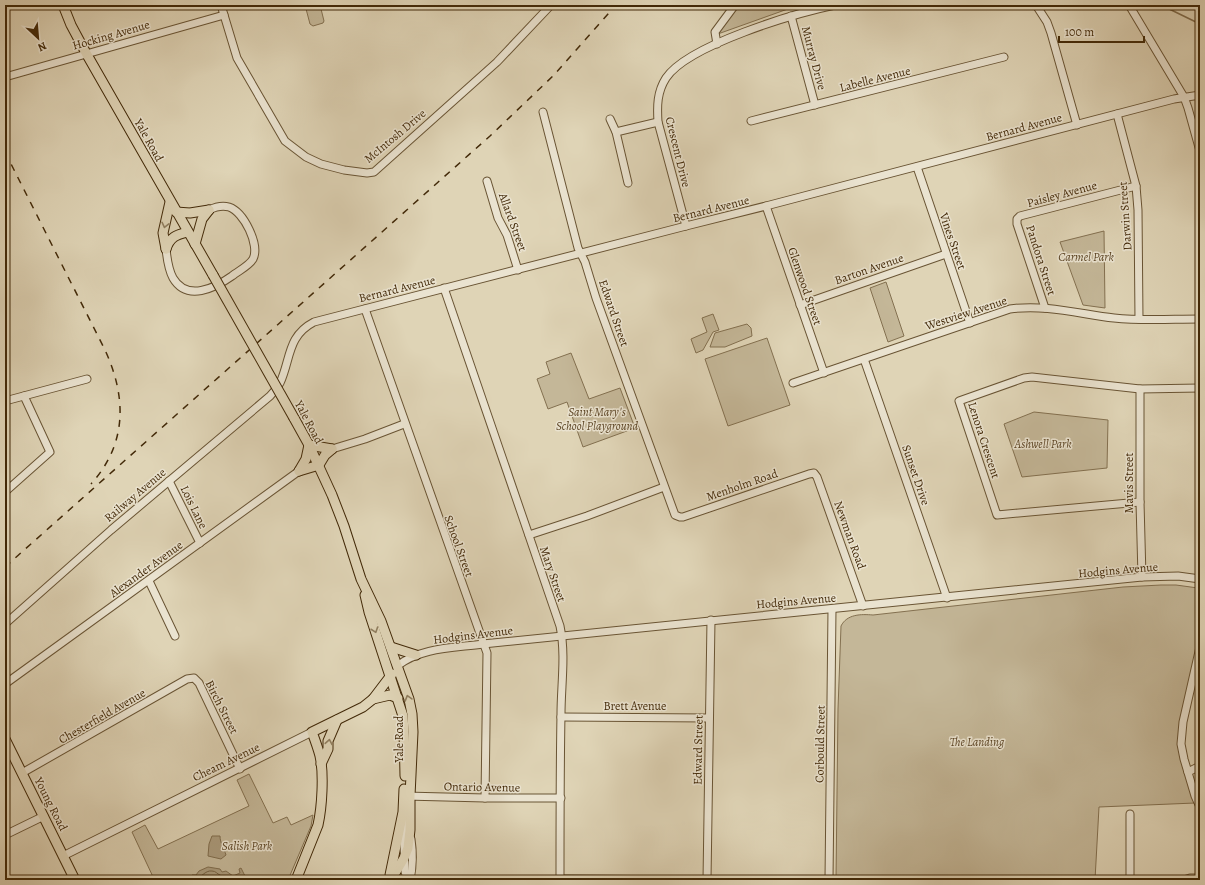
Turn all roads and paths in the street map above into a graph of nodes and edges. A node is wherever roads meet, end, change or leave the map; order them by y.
1 (63, 5) edge
2 (221, 5) edge
3 (552, 5) edge
4 (736, 5) edge
5 (835, 5) edge
6 (1036, 5) edge
7 (1129, 5) edge
8 (224, 15) junction
9 (791, 16) junction
10 (717, 44) junction
11 (86, 53) junction
12 (1004, 57) dead end
13 (5, 77) edge
14 (1200, 95) edge
15 (1184, 97) junction
16 (815, 105) junction
17 (543, 112) dead end
18 (1117, 114) junction
19 (610, 119) dead end
20 (751, 121) dead end
21 (658, 122) junction
22 (1077, 125) junction
23 (616, 132) junction
24 (1200, 151) edge
25 (916, 167) junction
26 (487, 181) dead end
27 (628, 183) dead end
28 (1136, 186) junction
29 (170, 202) junction
30 (766, 206) junction
31 (209, 210) junction
32 (176, 212) junction
33 (1016, 219) joint
34 (686, 226) junction
35 (188, 232) junction
36 (195, 244) junction
37 (166, 248) junction
38 (581, 254) junction
39 (946, 254) junction
40 (518, 270) junction
41 (444, 288) junction
42 (800, 305) junction
43 (1045, 308) junction
44 (365, 309) junction
45 (1139, 319) junction
46 (1200, 320) edge
47 (970, 323) junction
48 (864, 358) junction
49 (824, 373) junction
50 (87, 379) dead end
51 (279, 383) joint
52 (793, 383) dead end
53 (1200, 388) edge
54 (1140, 389) junction
55 (24, 396) junction
56 (5, 401) edge
57 (404, 424) junction
58 (309, 445) junction
59 (332, 448) junction
60 (319, 465) junction
61 (299, 471) junction
62 (814, 473) joint
63 (169, 481) junction
64 (664, 487) junction
65 (5, 492) edge
66 (1140, 502) junction
67 (677, 517) joint
68 (529, 535) junction
69 (200, 543) junction
70 (1142, 577) junction
71 (362, 579) junction
72 (1200, 579) edge
73 (149, 580) junction
74 (947, 598) junction
75 (862, 606) junction
76 (832, 609) junction
77 (711, 620) junction
78 (5, 624) edge
79 (175, 636) dead end
80 (562, 637) junction
81 (484, 644) junction
82 (391, 647) junction
83 (1200, 648) edge
84 (416, 655) junction
85 (398, 666) junction
86 (390, 677) junction
87 (194, 678) joint
88 (5, 684) edge
89 (373, 698) junction
90 (398, 698) junction
91 (561, 717) junction
92 (709, 718) junction
93 (337, 720) junction
94 (312, 732) junction
95 (5, 739) edge
96 (321, 764) junction
97 (1200, 766) edge
98 (240, 769) junction
99 (1188, 772) junction
100 (22, 773) junction
101 (407, 796) junction
102 (485, 798) junction
103 (560, 798) junction
104 (1200, 807) edge
105 (403, 812) junction
106 (1130, 814) dead end
107 (44, 816) junction
108 (410, 830) junction
109 (5, 835) edge
110 (63, 856) junction
111 (404, 858) junction
112 (1200, 878) edge
113 (76, 880) edge
114 (296, 880) edge
115 (390, 880) edge
116 (409, 880) edge
117 (560, 880) edge
118 (707, 880) edge
119 (829, 880) edge
120 (1130, 880) edge
121 (1184, 880) edge

1 - 11 main road, Yale Road
2 - 8 street, McIntosh Drive
3 - 8 street, McIntosh Drive
4 - 10 street
5 - 9 street, Crescent Drive
6 - 22 street
7 - 15 street
8 - 11 street, Hocking Avenue
9 - 10 street, Crescent Drive
9 - 16 street, Murray Drive
10 - 21 street, Crescent Drive
11 - 13 street, Hocking Avenue
11 - 29 main road, Yale Road
12 - 16 street, Labelle Avenue
14 - 15 street, Bernard Avenue
15 - 18 street, Bernard Avenue
15 - 24 street
16 - 20 street, Labelle Avenue
17 - 38 street, Edward Street
18 - 22 street, Bernard Avenue
18 - 28 street, Darwin Street
19 - 23 street
21 - 23 street
21 - 34 street, Crescent Drive
22 - 25 street, Bernard Avenue
23 - 27 street
25 - 30 street, Bernard Avenue
25 - 39 street, Vines Street
26 - 40 street, Allard Street
28 - 33 street, Paisley Avenue
28 - 45 street, Darwin Street
29 - 32 main road, Yale Road
29 -> 37 main road
30 - 34 street, Bernard Avenue
30 - 42 street, Glenwood Street
31 - 32 main road
31 - 36 main road
31 - 37 street
32 - 35 main road, Yale Road
33 - 43 street, Pandora Street
34 - 38 street, Bernard Avenue
35 - 36 main road, Yale Road
35 - 37 main road
36 - 58 main road, Yale Road, bridge
38 - 40 street, Bernard Avenue
38 - 64 street, Edward Street
39 - 42 street, Barton Avenue
39 - 47 street, Vines Street
40 - 41 street, Bernard Avenue
41 - 44 street, Bernard Avenue
41 - 68 street, Mary Street
42 - 49 street, Glenwood Street
43 - 45 street, Westview Avenue
43 - 47 street, Westview Avenue
44 - 51 street, Bernard Avenue
44 - 57 street, School Street
45 - 46 street, Westview Avenue
47 - 48 street, Westview Avenue
48 - 49 street, Westview Avenue
48 - 74 street, Sunset Drive
49 - 52 street, Westview Avenue
50 - 55 street
51 - 63 street, Railway Avenue
53 - 54 street, Lenora Crescent
54 - 66 street, Mavis Street
54 - 66 street, Lenora Crescent
55 - 56 street
55 - 65 street
57 - 59 street
57 - 81 street, School Street
58 - 59 main road
58 - 60 main road, Yale Road
58 - 61 main road
59 - 60 main road
60 - 61 main road
60 - 71 main road, Yale Road
61 - 69 street, Alexander Avenue
62 - 67 street, Menholm Road
62 - 75 street, Newman Road
63 - 69 street, Lois Lane
63 - 78 street, Railway Avenue
64 - 67 street, Edward Street
64 - 68 street
66 - 70 street, Mavis Street
68 - 80 street, Mary Street
69 - 73 street, Alexander Avenue
70 - 72 street, Hodgins Avenue
70 - 74 street, Hodgins Avenue
71 - 82 main road, Yale Road
71 -> 86 main road, Yale Road
73 - 79 street
73 - 88 street, Alexander Avenue
74 - 75 street, Hodgins Avenue
75 - 76 street, Hodgins Avenue
76 - 77 street, Hodgins Avenue
76 - 119 street, Corbould Street
77 - 80 street, Hodgins Avenue
77 - 92 street, Edward Street
80 - 81 street, Hodgins Avenue
80 - 91 street, Mary Street
81 - 84 street, Hodgins Avenue
81 - 102 street, School Street
82 - 84 main road
82 - 85 main road, Yale Road
83 - 99 street
84 - 85 street, Hodgins Avenue
85 - 86 main road, Cheam Avenue
101 -> 85 main road, Yale Road
86 - 89 main road, Cheam Avenue
86 - 90 main road, Yale Road
87 - 98 street, Birch Street
87 - 100 street, Chesterfield Avenue
89 - 90 main road
89 - 93 main road, Cheam Avenue
90 - 101 main road, Yale Road
91 - 92 street, Brett Avenue
91 - 103 street, Mary Street
92 - 118 street, Edward Street
93 - 94 main road, Cheam Avenue
96 -> 93 main road
94 - 96 main road
94 - 98 street, Cheam Avenue
95 - 100 main road, Young Road
96 - 114 main road
97 - 99 street
98 - 110 street, Cheam Avenue
99 - 104 street
100 - 107 main road, Young Road
101 - 102 street, Ontario Avenue
101 - 105 main road, Yale Road
101 - 108 main road, Yale Road
102 - 103 street, Ontario Avenue
103 - 117 street, Mary Street
105 - 111 street
105 - 115 main road, Yale Road
106 - 120 street
107 - 109 street
107 - 110 main road, Young Road
108 - 111 main road, Yale Road
108 - 116 street
110 - 113 main road, Young Road
111 - 115 main road, Yale Road
111 - 116 street
112 - 121 street
117 - 118 street

